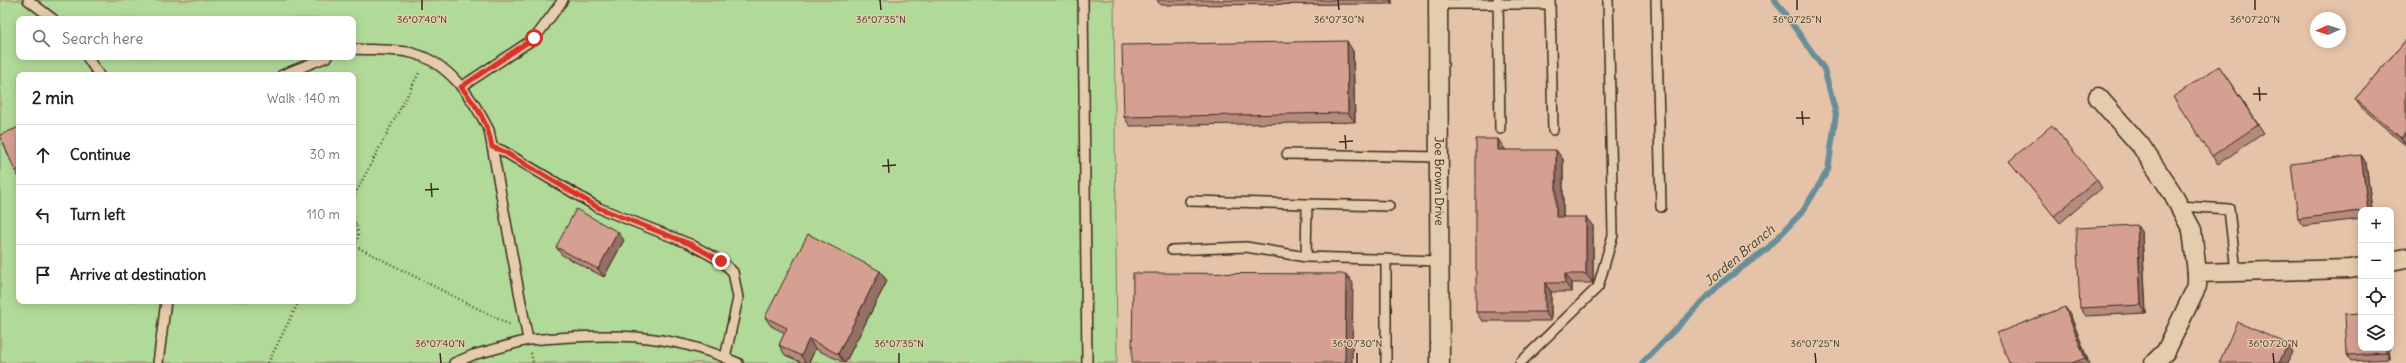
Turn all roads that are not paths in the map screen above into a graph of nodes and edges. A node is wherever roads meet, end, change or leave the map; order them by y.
1 (28, 0) edge
2 (563, 0) edge
3 (1083, 0) edge
4 (1608, 0) edge
5 (1656, 0) edge
6 (1438, 2) edge
7 (1498, 2) edge
8 (1550, 2) edge
9 (49, 16) edge
10 (356, 49) edge
11 (89, 60) edge
12 (320, 60) edge
13 (97, 72) edge
14 (290, 72) edge
15 (461, 87) junction
16 (2098, 97) dead end
17 (1500, 129) dead end
18 (1553, 130) dead end
19 (492, 147) junction
20 (1287, 154) dead end
21 (1440, 157) junction
22 (1190, 202) dead end
23 (1307, 206) junction
24 (1389, 206) dead end
25 (2179, 206) junction
26 (1661, 207) dead end
27 (1172, 250) dead end
28 (1306, 257) junction
29 (2406, 258) edge
30 (1386, 260) junction
31 (2394, 260) edge
32 (1440, 261) junction
33 (2358, 268) edge
34 (2236, 272) junction
35 (2197, 273) junction
36 (166, 304) edge
37 (528, 340) junction
38 (726, 358) junction
39 (158, 363) edge
40 (454, 363) edge
41 (738, 363) edge
42 (1087, 363) edge
43 (1386, 363) edge
44 (1440, 363) edge
45 (1520, 363) edge
46 (2154, 363) edge

1 - 9 lane
2 - 15 lane
3 - 42 lane
4 - 45 lane
5 - 26 lane
6 - 7 lane
6 - 21 street, Joe Brown Drive
7 - 8 lane
7 - 17 lane
8 - 18 lane
10 - 15 lane
11 - 13 lane
12 - 14 lane
15 - 19 lane
16 - 25 street
19 - 37 lane
19 - 38 lane
20 - 21 lane
21 - 32 street, Joe Brown Drive
22 - 23 lane
23 - 24 lane
23 - 28 lane
25 - 34 lane
25 - 35 street
27 - 28 lane
28 - 30 lane
29 - 31 street
30 - 32 lane
30 - 43 lane
32 - 44 street, Joe Brown Drive
33 - 34 street
34 - 35 street
35 - 46 street
36 - 39 lane
37 - 38 lane
37 - 40 lane
38 - 41 lane

